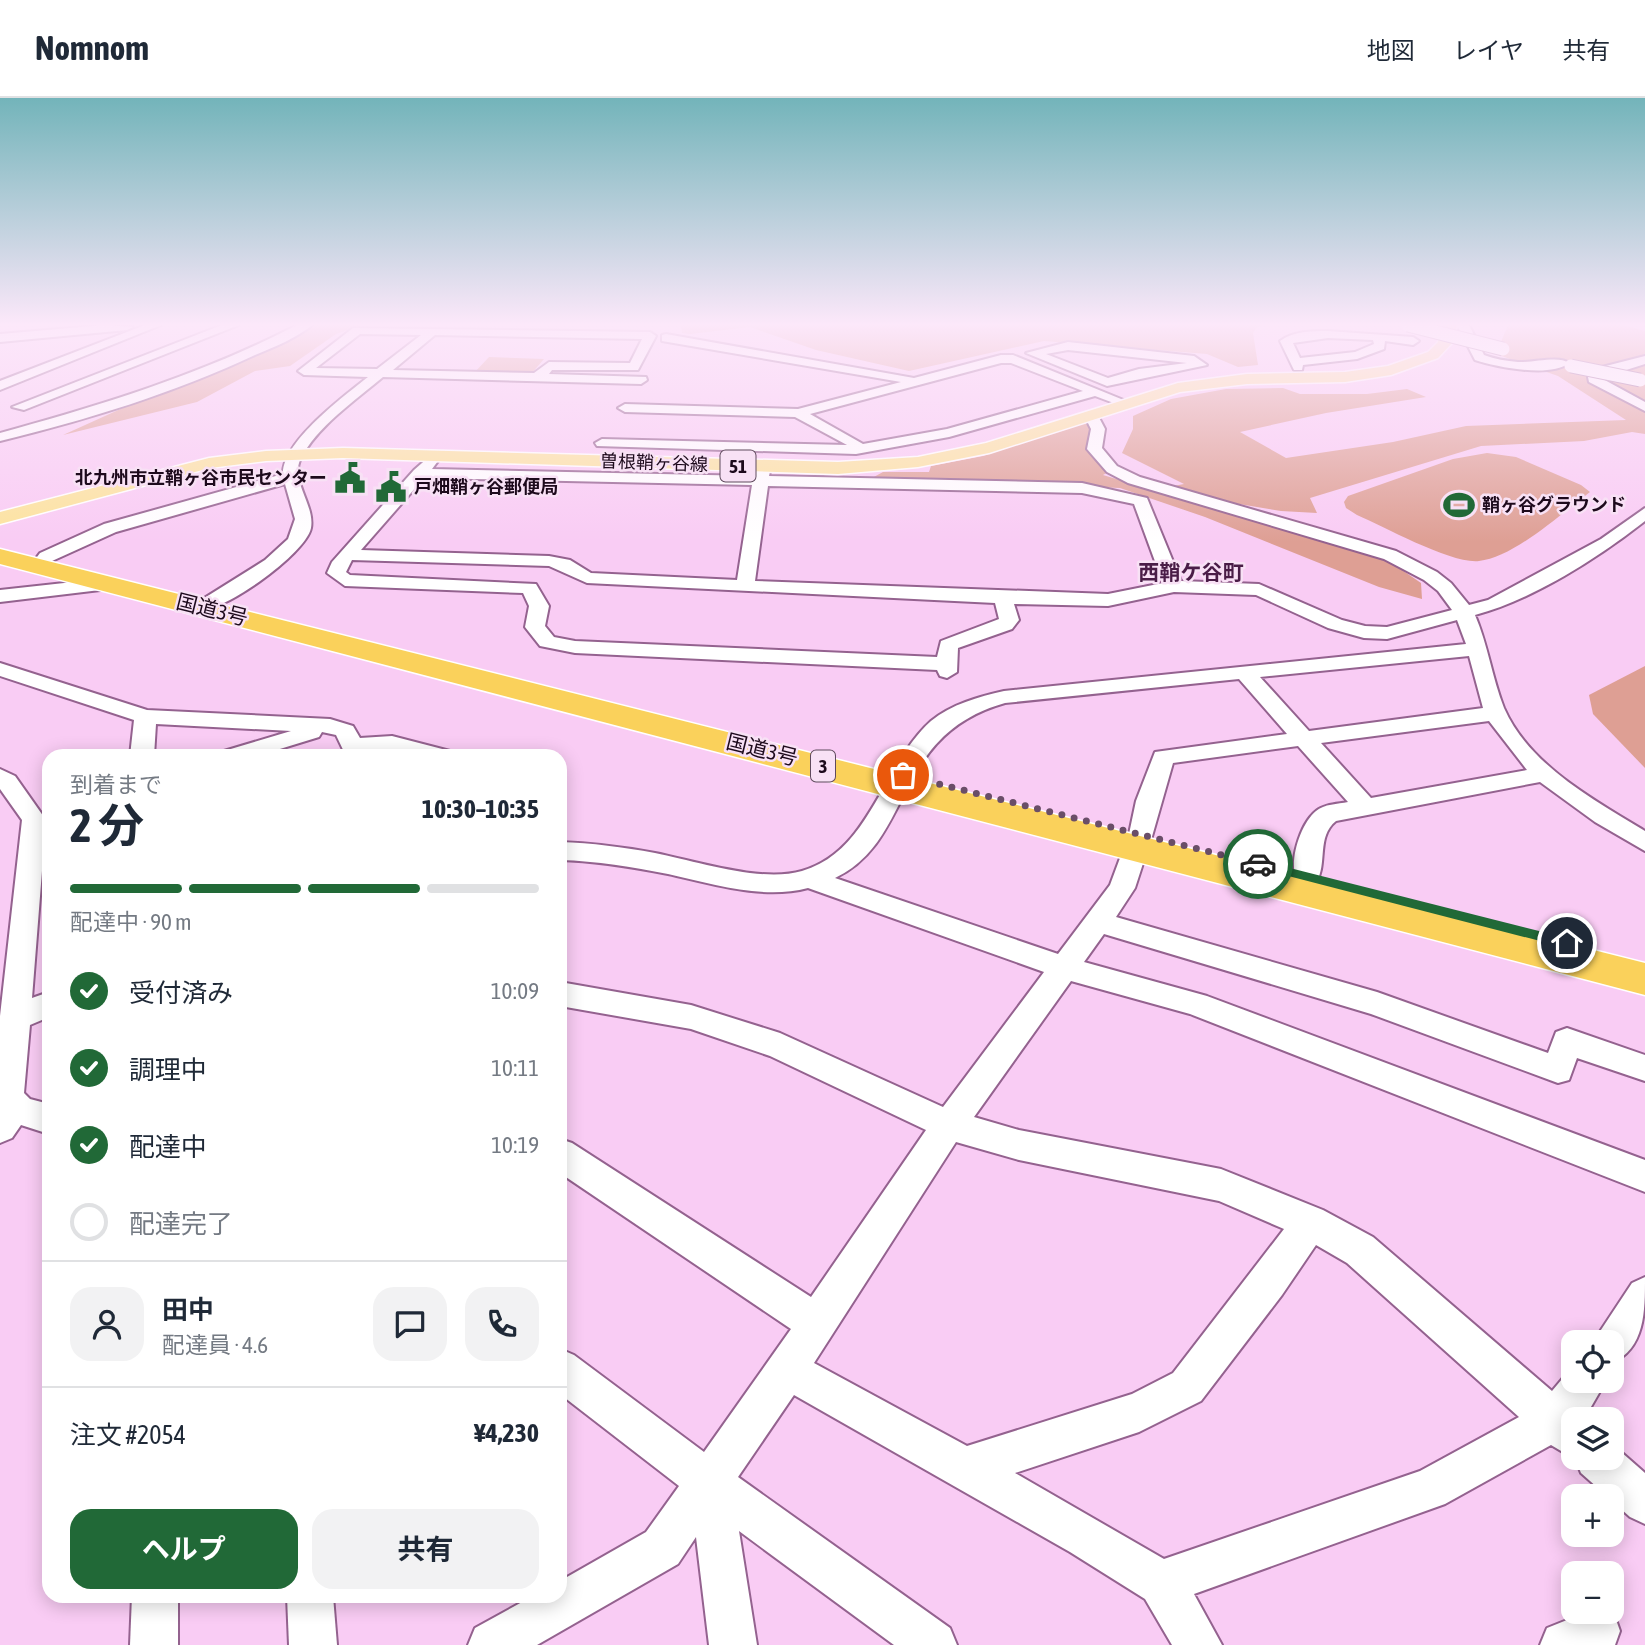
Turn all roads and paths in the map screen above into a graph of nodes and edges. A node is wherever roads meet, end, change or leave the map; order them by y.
1 (45, 397) edge
2 (135, 397) edge
3 (355, 397) edge
4 (631, 397) edge
5 (853, 397) edge
6 (1068, 397) edge
7 (1114, 397) edge
8 (1130, 397) edge
9 (1144, 397) edge
10 (1626, 397) edge
11 (128, 400) junction
12 (1119, 401) junction
13 (0, 407) edge
14 (19, 407) junction
15 (1645, 407) edge
16 (798, 413) junction
17 (1091, 415) junction
18 (619, 417) junction
19 (0, 437) edge
20 (298, 452) junction
21 (435, 454) junction
22 (597, 454) junction
23 (852, 456) junction
24 (419, 473) junction
25 (762, 474) junction
26 (291, 477) junction
27 (1645, 513) edge
28 (0, 515) edge
29 (0, 545) edge
30 (347, 555) junction
31 (0, 556) edge
32 (46, 557) junction
33 (110, 584) junction
34 (744, 586) junction
35 (1174, 586) junction
36 (0, 596) edge
37 (1001, 598) junction
38 (206, 604) junction
39 (1464, 612) junction
40 (1478, 649) junction
41 (0, 669) edge
42 (1244, 672) junction
43 (948, 673) junction
44 (976, 704) junction
45 (1496, 713) junction
46 (145, 717) junction
47 (332, 724) junction
48 (1306, 737) junction
49 (143, 749) edge
50 (254, 749) edge
51 (354, 749) edge
52 (364, 749) edge
53 (415, 749) edge
54 (1545, 774) junction
55 (0, 777) edge
56 (900, 780) junction
57 (1364, 805) junction
58 (42, 817) edge
59 (1138, 841) junction
60 (1645, 842) edge
61 (567, 850) edge
62 (1307, 876) junction
63 (811, 879) junction
64 (1096, 921) junction
65 (1645, 963) edge
66 (1062, 967) junction
67 (1645, 979) edge
68 (567, 996) edge
69 (42, 1007) edge
70 (14, 1018) junction
71 (1645, 1068) edge
72 (6, 1108) edge
73 (42, 1118) edge
74 (949, 1125) junction
75 (567, 1163) edge
76 (1645, 1176) edge
77 (1310, 1222) junction
78 (1645, 1296) edge
79 (816, 1323) junction
80 (1622, 1330) edge
81 (788, 1370) junction
82 (567, 1374) edge
83 (1561, 1425) edge
84 (1561, 1429) edge
85 (965, 1468) junction
86 (1609, 1470) edge
87 (711, 1484) junction
88 (1645, 1503) edge
89 (1161, 1583) junction
90 (567, 1602) edge
91 (155, 1603) edge
92 (310, 1603) edge
93 (566, 1603) edge
94 (154, 1645) edge
95 (313, 1645) edge
96 (492, 1645) edge
97 (733, 1645) edge
98 (933, 1645) edge
99 (1198, 1645) edge

1 - 14 street
2 - 11 street
3 - 20 street
4 - 18 street
5 - 16 street
6 - 23 street
7 - 12 street
8 - 12 main road, 曽根鞘ヶ谷線 / 51
9 - 17 main road, 曽根鞘ヶ谷線 / 51
10 - 15 street
11 - 14 street
11 - 19 street
12 - 23 main road, 曽根鞘ヶ谷線 / 51
13 - 14 street
16 - 18 street
16 - 23 street
17 - 25 main road, 曽根鞘ヶ谷線 / 51
17 - 39 street
18 - 22 street
20 - 21 main road, 曽根鞘ヶ谷線 / 51
20 - 26 street
20 - 28 main road, 曽根鞘ヶ谷線 / 51
21 - 22 main road, 曽根鞘ヶ谷線 / 51
21 - 24 street
22 - 23 main road, 曽根鞘ヶ谷線 / 51
22 - 25 main road, 曽根鞘ヶ谷線 / 51
24 - 25 street
24 - 30 street
25 - 34 street
25 - 35 street
26 - 32 street
26 - 38 street
27 - 39 street
29 - 32 highway, 国道3号 / 3
30 - 34 street
30 - 43 street
31 - 33 highway, 国道3号 / 3
32 - 38 highway, 国道3号 / 3
33 - 36 street
33 - 38 highway, 国道3号 / 3
34 - 37 street
35 - 37 street
35 - 39 street
37 - 43 street
38 - 56 highway, 国道3号 / 3
39 - 40 street
40 - 42 street
40 - 45 street
41 - 46 street
42 - 44 street
42 - 48 street
43 - 44 street
44 - 56 street
45 - 48 street
45 - 54 street
46 - 47 street
46 - 49 street
47 - 50 street
47 - 51 street
48 - 57 street
48 - 59 street
52 - 53 street
54 - 57 street
54 - 60 street
55 - 58 street
56 - 59 highway, 国道3号 / 3
56 - 63 street
57 - 62 street
58 - 70 street
59 - 62 highway, 国道3号 / 3
59 - 64 street
59 - 67 highway, 国道3号 / 3
61 - 63 street
62 - 65 highway, 国道3号 / 3
63 - 66 street
64 - 66 street
64 - 71 street
66 - 74 street
66 - 76 street
68 - 74 street
69 - 70 street
70 - 72 street
72 - 73 street
74 - 77 street
74 - 79 street
75 - 79 street
77 - 83 street
77 - 85 street
78 - 80 street
79 - 81 street
81 - 85 street
81 - 87 street
82 - 87 street
84 - 89 street
85 - 89 street
86 - 88 street
87 - 90 street
87 - 97 street
87 - 98 street
89 - 99 street
91 - 94 street
92 - 95 street
93 - 96 street

